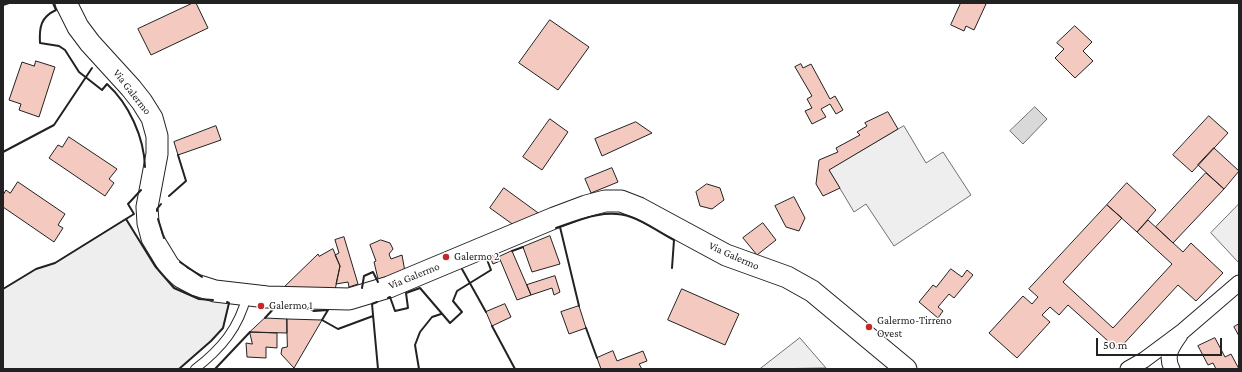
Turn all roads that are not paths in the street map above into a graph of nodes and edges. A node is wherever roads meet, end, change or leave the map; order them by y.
1 (66, 3) edge
2 (1239, 283) edge
3 (247, 294) junction
4 (1183, 331) junction
5 (195, 369) edge
6 (906, 369) edge
7 (1128, 369) edge
8 (1172, 369) edge

1 - 3 main road, Via Galermo
2 - 4 street
3 - 5 lane
3 - 6 main road, Via Galermo
4 - 7 street
4 - 8 street

